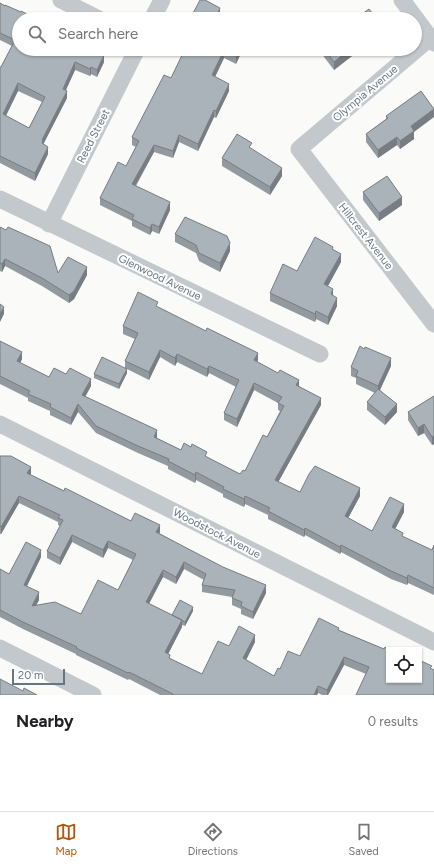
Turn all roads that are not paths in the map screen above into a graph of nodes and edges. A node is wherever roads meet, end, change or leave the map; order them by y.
1 (61, 0) edge
2 (162, 0) edge
3 (402, 0) edge
4 (85, 12) edge
5 (156, 12) edge
6 (411, 12) edge
7 (422, 27) edge
8 (432, 40) edge
9 (422, 48) edge
10 (134, 56) edge
11 (412, 56) edge
12 (299, 149) joint
13 (0, 199) edge
14 (50, 224) junction
15 (434, 324) edge
16 (320, 354) dead end
17 (0, 424) edge
18 (434, 642) edge
19 (0, 648) edge
20 (93, 695) edge

1 - 4 street
2 - 5 street
3 - 6 street
7 - 8 street
8 - 9 street, Olympia Avenue
10 - 14 street, Reed Street
11 - 12 street, Olympia Avenue
12 - 15 street, Hillcrest Avenue
13 - 14 street, Glenwood Avenue
14 - 16 street, Glenwood Avenue
17 - 18 street, Woodstock Avenue
19 - 20 street

